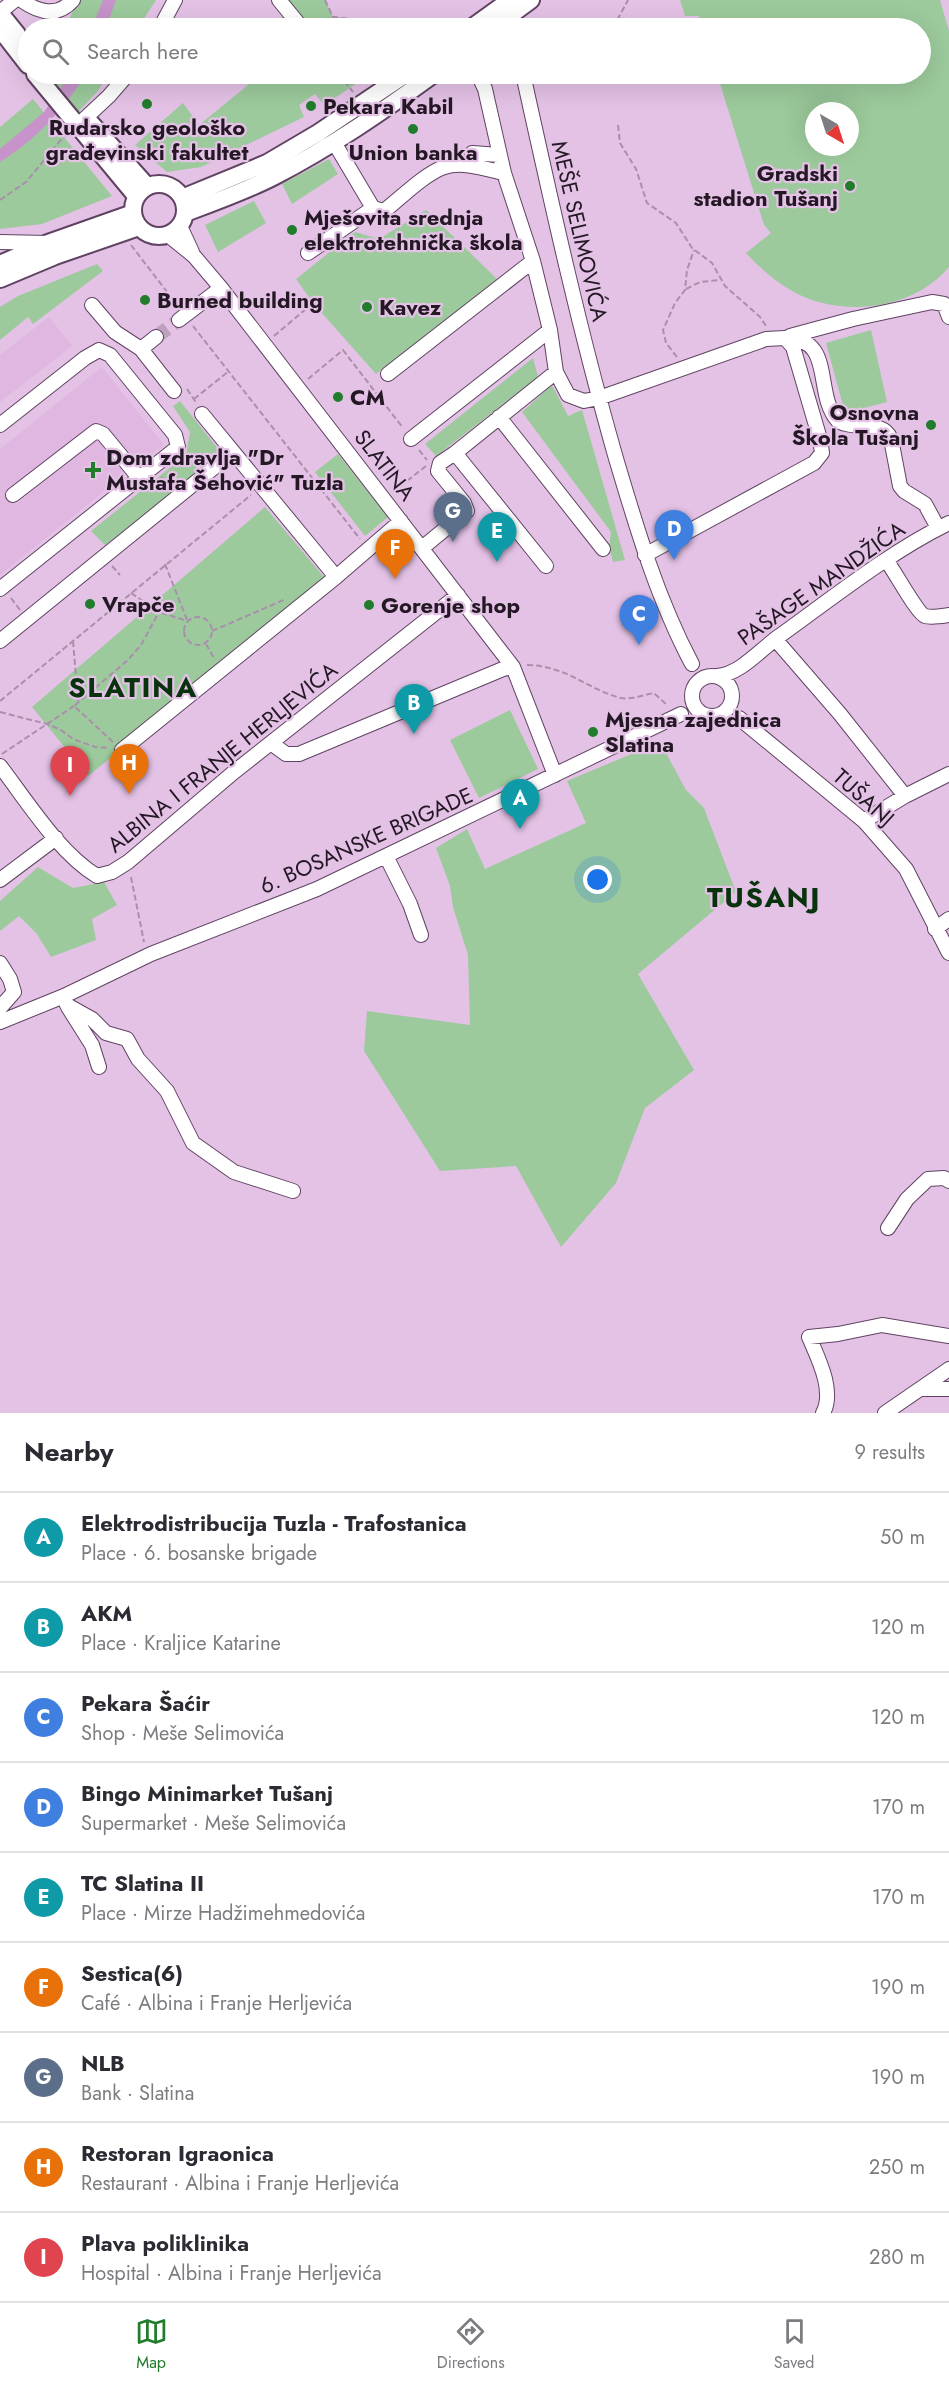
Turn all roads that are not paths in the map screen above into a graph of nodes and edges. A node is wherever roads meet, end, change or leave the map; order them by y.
1 (15, 0) edge
2 (21, 0) edge
3 (73, 0) edge
4 (175, 0) edge
5 (279, 0) edge
6 (531, 0) edge
7 (509, 12) edge
8 (0, 13) edge
9 (165, 18) edge
10 (294, 18) edge
11 (495, 18) edge
12 (0, 28) edge
13 (18, 36) edge
14 (18, 52) edge
15 (46, 84) edge
16 (55, 84) edge
17 (119, 84) edge
18 (391, 84) edge
19 (420, 84) edge
20 (484, 84) edge
21 (525, 84) edge
22 (67, 103) junction
23 (78, 125) junction
24 (338, 148) dead end
25 (472, 153) dead end
26 (499, 155) junction
27 (504, 173) junction
28 (139, 206) junction
29 (373, 208) junction
30 (179, 218) junction
31 (0, 242) edge
32 (48, 243) junction
33 (308, 253) dead end
34 (533, 261) junction
35 (0, 264) edge
36 (0, 279) edge
37 (221, 288) junction
38 (92, 305) dead end
39 (949, 317) edge
40 (182, 318) tunnel mouth
41 (550, 330) junction
42 (156, 337) tunnel mouth
43 (780, 338) junction
44 (141, 349) junction
45 (556, 372) junction
46 (388, 374) dead end
47 (181, 390) road end
48 (599, 399) junction
49 (202, 414) dead end
50 (499, 417) junction
51 (0, 425) edge
52 (411, 439) road end
53 (233, 452) junction
54 (455, 453) junction
55 (140, 479) junction
56 (13, 495) dead end
57 (401, 521) junction
58 (944, 525) edge
59 (422, 548) junction
60 (603, 549) dead end
61 (645, 555) junction
62 (886, 560) junction
63 (546, 566) dead end
64 (336, 577) junction
65 (1, 588) edge
66 (458, 595) junction
67 (949, 615) edge
68 (775, 639) junction
69 (0, 641) edge
70 (692, 664) junction
71 (513, 668) junction
72 (714, 676) junction
73 (693, 691) junction
74 (731, 700) junction
75 (677, 712) junction
76 (701, 713) junction
77 (719, 714) junction
78 (739, 718) junction
79 (271, 743) junction
80 (122, 750) road end
81 (2, 759) edge
82 (949, 774) edge
83 (555, 775) junction
84 (905, 796) junction
85 (864, 821) junction
86 (56, 837) junction
87 (386, 856) junction
88 (0, 880) edge
89 (949, 919) edge
90 (935, 928) junction
91 (422, 935) dead end
92 (949, 953) edge
93 (0, 963) edge
94 (66, 1000) junction
95 (0, 1008) edge
96 (0, 1022) edge
97 (99, 1066) dead end
98 (949, 1181) edge
99 (293, 1191) dead end
100 (888, 1228) dead end
101 (949, 1336) edge
102 (949, 1369) edge
103 (920, 1389) junction
104 (949, 1389) edge
105 (823, 1413) edge
106 (885, 1413) edge

1 - 8 street
2 - 3 street
4 - 9 street
5 - 10 street
6 - 7 main road
7 - 11 main road
8 - 13 main road
12 - 14 main road
15 - 22 main road
16 - 22 main road
17 - 23 street
18 - 30 main road
19 - 30 main road
20 - 26 street
21 - 48 street, MEŠE SELIMOVIĆA
22 - 23 main road
23 - 28 main road
24 - 29 street
25 - 26 street
26 - 27 street
27 - 29 street
27 - 34 street
28 - 30 main road
28 - 30 main road
28 - 32 main road
28 - 36 main road
29 - 33 street
30 - 37 street, SLATINA
31 - 32 street
32 - 35 main road
34 - 41 street
34 - 46 street
37 - 40 street
37 - 57 street, SLATINA
38 - 44 street
39 - 43 street
41 - 45 street
41 - 52 street
42 - 44 street
43 - 48 street
43 - 58 street
43 - 61 street
44 - 47 street
45 - 48 street
45 - 50 street
48 - 61 street, MEŠE SELIMOVIĆA
49 - 53 street
50 - 54 street
50 - 60 street
51 - 55 street
53 - 64 street
53 - 69 street
54 - 59 street
54 - 63 street
55 - 56 street
55 - 65 street
57 - 59 street, SLATINA
57 - 64 street
58 - 62 street, PAŠAGE MANDŽIĆA
59 - 66 street, SLATINA
61 - 70 street, MEŠE SELIMOVIĆA
62 - 67 street
62 - 68 street, PAŠAGE MANDŽIĆA
64 - 80 street
66 - 71 street, SLATINA
66 - 79 street, ALBINA I FRANJE HERLJEVIĆA
68 - 72 street, PAŠAGE MANDŽIĆA
68 - 84 street
70 - 72 street
70 - 73 street
71 - 79 street
71 - 83 street, SLATINA
72 - 73 street
72 - 74 street
73 - 75 street
73 - 76 street
74 - 77 street
74 - 78 street
75 - 76 street
75 - 83 street, 6. BOSANSKE BRIGADE
76 - 77 street
77 - 78 street
78 - 85 street, TUŠANJ
79 - 86 street, ALBINA I FRANJE HERLJEVIĆA
81 - 86 street, ALBINA I FRANJE HERLJEVIĆA
82 - 84 street
83 - 87 street, 6. BOSANSKE BRIGADE
84 - 85 street
85 - 90 street, TUŠANJ
86 - 88 street
87 - 91 street
87 - 94 street, 6. BOSANSKE BRIGADE
89 - 90 street
90 - 92 street, TUŠANJ
93 - 95 street
94 - 96 street, 6. BOSANSKE BRIGADE
94 - 97 street
94 - 99 street
98 - 100 street
101 - 105 street
102 - 103 street
103 - 104 street
103 - 106 street

